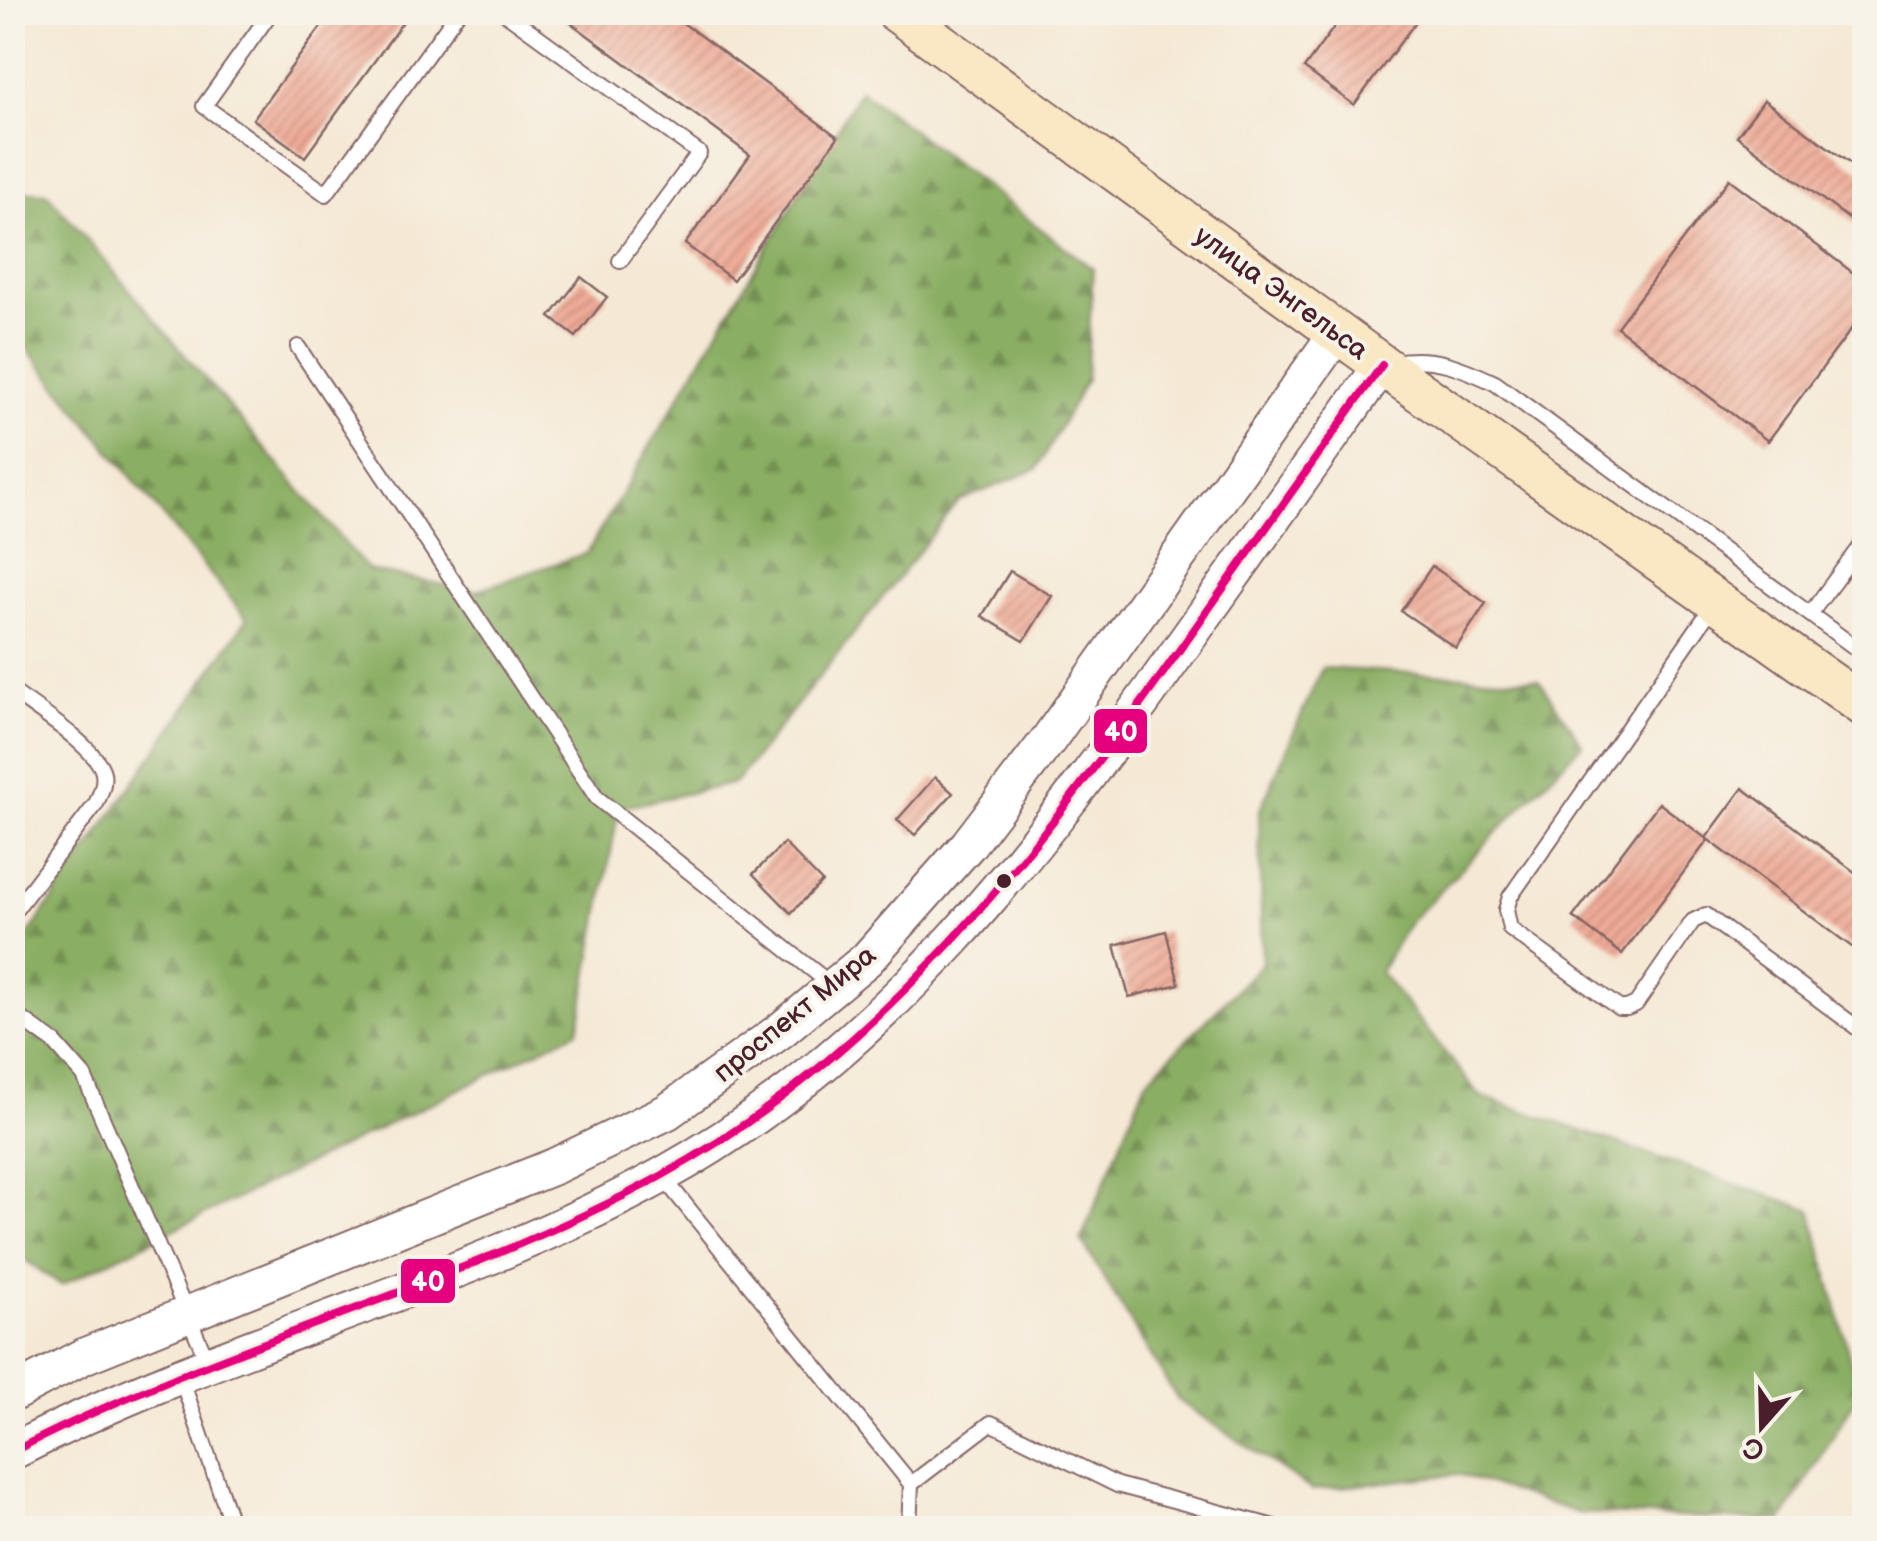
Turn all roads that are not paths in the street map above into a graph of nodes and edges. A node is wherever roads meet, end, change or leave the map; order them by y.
1 (272, 12) edge
2 (458, 12) edge
3 (504, 12) edge
4 (898, 12) edge
5 (1844, 12) edge
6 (1864, 24) edge
7 (620, 261) dead end
8 (1338, 333) junction
9 (298, 346) dead end
10 (1382, 365) junction
11 (1864, 541) edge
12 (1716, 601) junction
13 (1810, 614) junction
14 (1864, 654) edge
15 (12, 691) edge
16 (1864, 706) edge
17 (12, 914) edge
18 (834, 986) junction
19 (12, 1012) edge
20 (1864, 1033) edge
21 (662, 1176) junction
22 (190, 1315) junction
23 (194, 1369) junction
24 (12, 1394) edge
25 (12, 1452) edge
26 (911, 1484) junction
27 (233, 1528) edge
28 (910, 1528) edge
29 (1278, 1528) edge

1 - 2 lane
3 - 7 lane
4 - 8 main road, улица Энгельса
5 - 6 lane
8 - 10 main road, улица Энгельса
8 - 18 street, проспект Мира
9 - 18 lane
10 - 12 main road, улица Энгельса
10 - 13 lane
10 - 21 street, проспект Мира
11 - 13 lane
12 - 16 main road, улица Энгельса
12 - 20 lane
13 - 14 lane
15 - 17 lane
18 - 22 street, проспект Мира
19 - 22 lane
21 - 23 street, проспект Мира
21 - 26 lane
22 - 23 lane
22 - 24 street, проспект Мира
23 - 25 street, проспект Мира
23 - 27 lane
26 - 28 lane
26 - 29 lane

